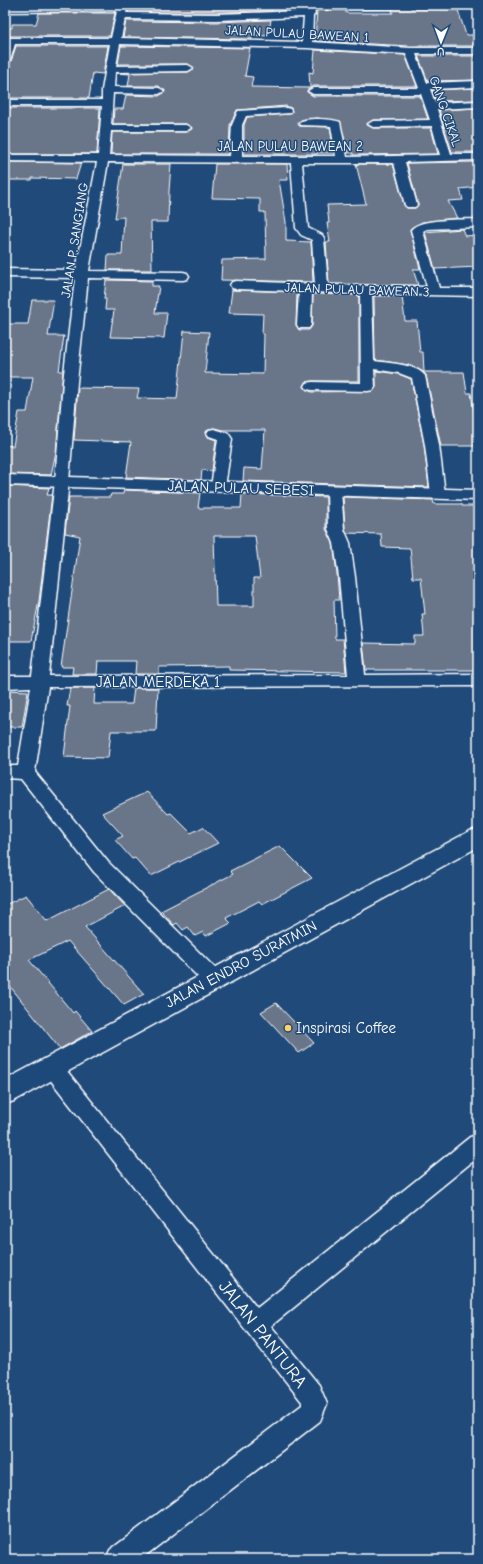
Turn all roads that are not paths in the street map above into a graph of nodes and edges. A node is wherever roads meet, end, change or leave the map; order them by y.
1 (392, 5) edge
2 (309, 8) edge
3 (5, 9) edge
4 (122, 10) edge
5 (8, 41) edge
6 (116, 41) junction
7 (307, 45) junction
8 (478, 51) edge
9 (410, 52) junction
10 (5, 61) edge
11 (188, 68) dead end
12 (110, 69) junction
13 (478, 84) edge
14 (424, 89) junction
15 (107, 90) junction
16 (159, 91) dead end
17 (313, 91) dead end
18 (5, 103) edge
19 (107, 103) junction
20 (478, 104) edge
21 (431, 106) junction
22 (286, 111) dead end
23 (304, 123) dead end
24 (437, 123) junction
25 (373, 124) dead end
26 (105, 128) junction
27 (186, 128) dead end
28 (478, 157) edge
29 (5, 158) edge
30 (103, 158) junction
31 (447, 158) junction
32 (236, 159) junction
33 (399, 159) junction
34 (296, 160) junction
35 (342, 160) junction
36 (411, 205) dead end
37 (478, 223) edge
38 (5, 273) edge
39 (82, 274) junction
40 (183, 276) dead end
41 (236, 285) dead end
42 (306, 288) junction
43 (322, 288) junction
44 (366, 290) junction
45 (434, 291) junction
46 (478, 292) edge
47 (304, 325) dead end
48 (368, 364) junction
49 (312, 386) dead end
50 (214, 433) dead end
51 (5, 480) edge
52 (62, 481) junction
53 (218, 487) junction
54 (334, 491) junction
55 (438, 494) junction
56 (478, 495) edge
57 (478, 680) edge
58 (357, 681) junction
59 (5, 682) edge
60 (40, 682) junction
61 (5, 772) edge
62 (26, 773) junction
63 (478, 837) edge
64 (213, 979) junction
65 (52, 1067) junction
66 (5, 1093) edge
67 (478, 1144) edge
68 (255, 1324) junction
69 (118, 1559) edge

1 - 2 street
2 - 4 street
2 - 7 street
3 - 4 street
4 - 6 street, JALAN P. SANGIANG
5 - 6 street, JALAN PULAU BAWEAN 1
5 - 10 street
6 - 7 street, JALAN PULAU BAWEAN 1
6 - 12 street, JALAN P. SANGIANG
7 - 9 street, JALAN PULAU BAWEAN 1
8 - 9 street, JALAN PULAU BAWEAN 1
9 - 14 street, GANG CIKAL
11 - 12 street
12 - 15 street, JALAN P. SANGIANG
13 - 14 street
14 - 17 street
14 - 21 street, GANG CIKAL
15 - 16 street
15 - 19 street, JALAN P. SANGIANG
18 - 19 street
19 - 26 street, JALAN P. SANGIANG
20 - 21 street
21 - 24 street, GANG CIKAL
22 - 32 street
23 - 35 street
24 - 25 street
24 - 31 street, GANG CIKAL
26 - 27 street
26 - 30 street, JALAN P. SANGIANG
28 - 31 street, JALAN PULAU BAWEAN 2
29 - 30 street, JALAN PULAU BAWEAN 2
30 - 32 street, JALAN PULAU BAWEAN 2
30 - 39 street, JALAN P. SANGIANG
31 - 33 street, JALAN PULAU BAWEAN 2
32 - 34 street, JALAN PULAU BAWEAN 2
33 - 35 street, JALAN PULAU BAWEAN 2
33 - 36 street
34 - 35 street, JALAN PULAU BAWEAN 2
34 - 43 street
37 - 45 street
38 - 39 street
39 - 40 street
39 - 52 street, JALAN P. SANGIANG
41 - 42 street, JALAN PULAU BAWEAN 3
42 - 43 street, JALAN PULAU BAWEAN 3
42 - 47 street
43 - 44 street, JALAN PULAU BAWEAN 3
44 - 45 street, JALAN PULAU BAWEAN 3
44 - 48 street
45 - 46 street, JALAN PULAU BAWEAN 3
48 - 49 street
48 - 55 street
50 - 53 street
51 - 52 street, JALAN PULAU SEBESI
52 - 53 street, JALAN PULAU SEBESI
52 - 60 street
53 - 54 street, JALAN PULAU SEBESI
54 - 55 street, JALAN PULAU SEBESI
54 - 58 street
55 - 56 street, JALAN PULAU SEBESI
57 - 58 street, JALAN MERDEKA 1
58 - 60 street, JALAN MERDEKA 1
59 - 60 street, JALAN MERDEKA 1
60 - 62 street
61 - 62 street
62 - 64 street
63 - 64 street, JALAN ENDRO SURATMIN
64 - 65 street, JALAN ENDRO SURATMIN
65 - 66 street, JALAN ENDRO SURATMIN
65 - 68 street, JALAN PANTURA
67 - 68 street
68 - 69 street, JALAN PANTURA

